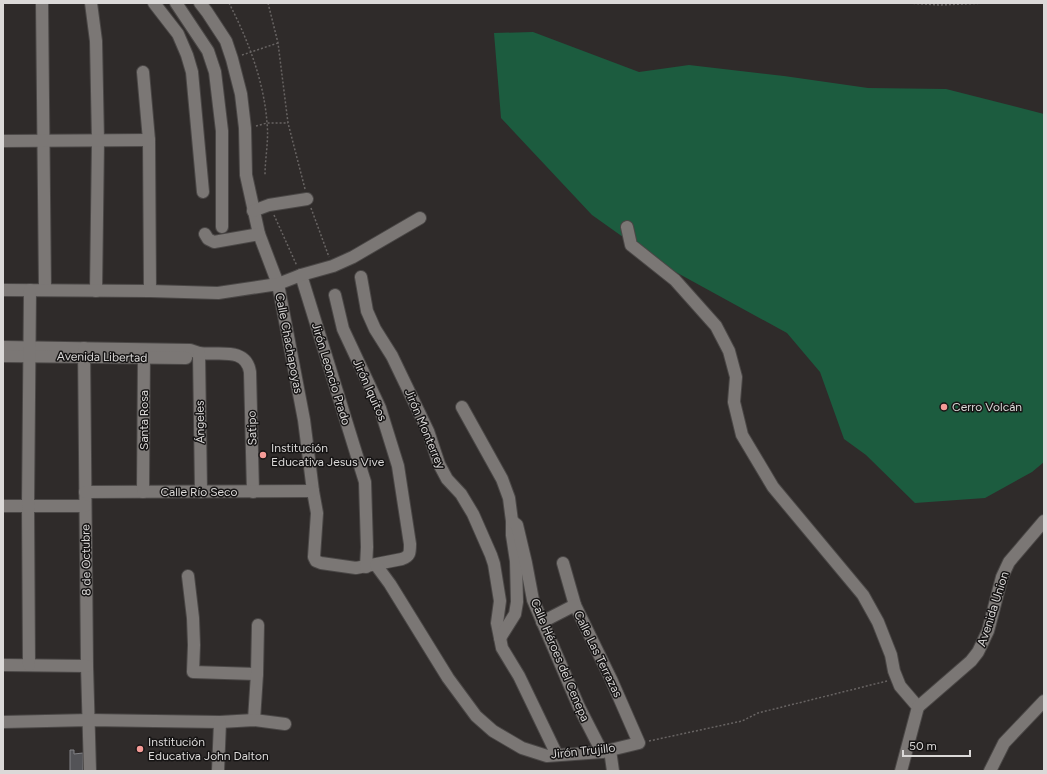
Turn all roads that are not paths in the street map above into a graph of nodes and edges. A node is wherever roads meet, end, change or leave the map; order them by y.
1 (42, 3) edge
2 (91, 3) edge
3 (154, 3) edge
4 (176, 3) edge
5 (200, 3) edge
6 (143, 72) dead end
7 (149, 140) junction
8 (3, 141) edge
9 (44, 141) junction
10 (98, 141) junction
11 (203, 192) dead end
12 (307, 199) road end
13 (253, 211) junction
14 (420, 218) dead end
15 (222, 227) dead end
16 (627, 227) dead end
17 (205, 234) dead end
18 (259, 234) junction
19 (301, 275) junction
20 (361, 277) dead end
21 (278, 284) junction
22 (3, 290) edge
23 (30, 290) junction
24 (45, 290) junction
25 (96, 291) junction
26 (150, 291) junction
27 (335, 295) dead end
28 (3, 347) edge
29 (29, 352) junction
30 (84, 352) junction
31 (144, 353) junction
32 (200, 353) junction
33 (3, 356) edge
34 (248, 364) joint
35 (462, 407) dead end
36 (313, 491) junction
37 (85, 492) junction
38 (143, 492) junction
39 (201, 492) junction
40 (253, 492) junction
41 (3, 506) edge
42 (28, 506) junction
43 (85, 506) junction
44 (512, 521) junction
45 (1044, 521) edge
46 (563, 563) dead end
47 (371, 566) junction
48 (188, 576) dead end
49 (575, 605) junction
50 (542, 622) junction
51 (258, 625) dead end
52 (500, 638) junction
53 (3, 665) edge
54 (29, 665) junction
55 (87, 666) junction
56 (257, 674) junction
57 (1044, 700) edge
58 (918, 707) junction
59 (89, 720) junction
60 (254, 720) junction
61 (3, 722) edge
62 (220, 722) junction
63 (285, 724) dead end
64 (639, 743) joint
65 (606, 751) junction
66 (557, 755) junction
67 (90, 771) edge
68 (218, 771) edge
69 (614, 771) edge
70 (901, 771) edge
71 (990, 771) edge

1 - 9 street
2 - 10 street
3 - 11 street
4 - 15 street
5 - 13 street, Calle Chachapoyas
6 - 7 street
7 - 10 street
7 - 26 street
8 - 9 street
9 - 10 street
9 - 24 street
10 - 25 street
12 - 13 street
13 - 18 street, Calle Chachapoyas
14 - 19 street
16 - 58 street
17 - 18 street
18 - 21 street, Calle Chachapoyas
19 - 21 street
19 - 47 street, Jirón Leoncio Prado
20 - 52 street, Jirón Monterrey
21 - 26 street
21 - 36 street, Calle Chachapoyas
22 - 23 street
23 - 24 street
23 - 29 street
24 - 25 street
25 - 26 street
27 - 47 street, Jirón Iquitos
28 - 29 street, Avenida Libertad
29 - 30 street, Avenida Libertad
29 - 33 street, Avenida Libertad
29 - 42 street
30 - 31 street, Avenida Libertad
30 - 37 street, 8 de Octubre
31 - 32 street, Avenida Libertad
31 - 38 street, Santa Rosa
32 - 34 street, Avenida Libertad
32 - 39 street, Ángeles
34 - 40 street, Satipo
35 - 44 street, Calle Héroes del Cenepa
36 - 40 street, Calle Río Seco
36 - 47 street, Calle Chachapoyas
37 - 38 street, Calle Río Seco
37 - 43 street, 8 de Octubre
38 - 39 street, Calle Río Seco
39 - 40 street, Calle Río Seco
41 - 42 street
42 - 43 street
42 - 54 street
43 - 55 street, 8 de Octubre
44 - 50 street, Calle Héroes del Cenepa
44 - 52 street, Calle Héroes del Cenepa
45 - 58 street, Avenida Union
46 - 49 street, Calle Las Terrazas
47 - 66 street, Jirón Trujillo
48 - 56 street
49 - 50 street
49 - 64 street, Calle Las Terrazas
50 - 65 street, Calle Héroes del Cenepa
51 - 56 street
52 - 66 street, Jirón Monterrey
53 - 54 street
54 - 55 street
55 - 59 street, 8 de Octubre
56 - 60 street
57 - 71 street
58 - 70 street
59 - 61 street
59 - 62 street
59 - 67 street, 8 de Octubre
60 - 62 street
60 - 63 street
62 - 68 street
64 - 65 street, Jirón Trujillo
65 - 66 street, Jirón Trujillo
65 - 69 street, Calle Héroes del Cenepa

